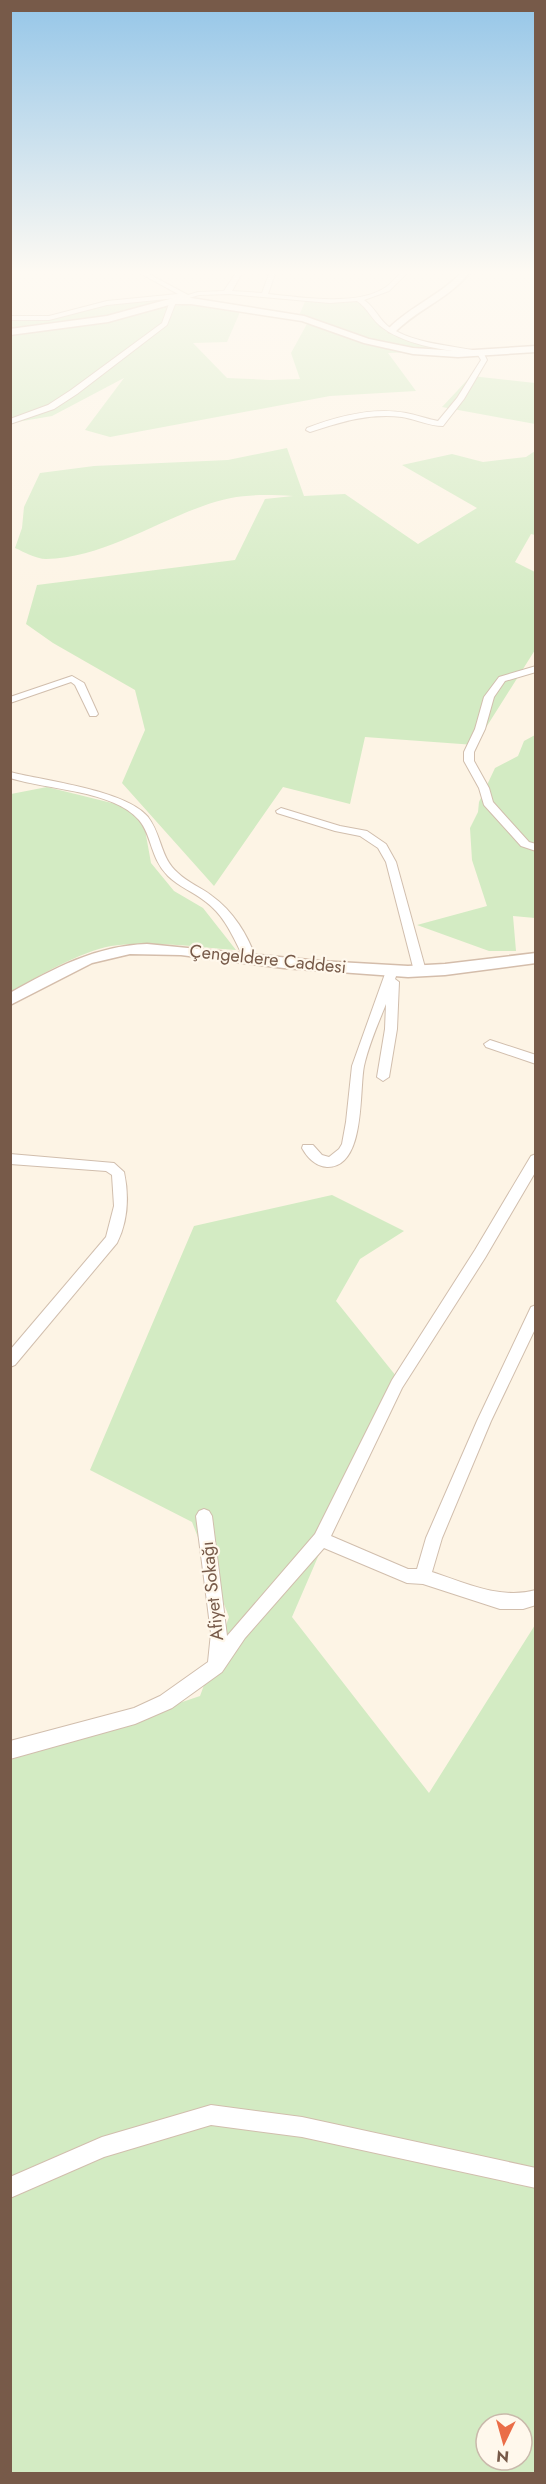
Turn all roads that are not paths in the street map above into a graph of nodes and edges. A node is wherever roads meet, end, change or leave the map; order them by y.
1 (81, 387) edge
2 (468, 387) edge
3 (10, 422) edge
4 (310, 430) dead end
5 (536, 669) edge
6 (10, 700) edge
7 (93, 714) dead end
8 (10, 775) edge
9 (26, 779) junction
10 (10, 787) edge
11 (280, 811) dead end
12 (536, 848) edge
13 (536, 958) edge
14 (250, 959) junction
15 (420, 970) junction
16 (392, 971) junction
17 (10, 1000) edge
18 (490, 1044) dead end
19 (536, 1060) edge
20 (383, 1077) dead end
21 (308, 1148) dead end
22 (10, 1159) edge
23 (536, 1159) edge
24 (536, 1311) edge
25 (10, 1361) edge
26 (204, 1516) dead end
27 (321, 1539) junction
28 (423, 1577) junction
29 (536, 1598) edge
30 (216, 1666) junction
31 (10, 1750) edge
32 (536, 2178) edge
33 (10, 2188) edge

1 - 3 street
2 - 4 street
5 - 12 street
6 - 7 street
8 - 9 street
9 - 10 street
9 - 14 street
11 - 15 street
13 - 15 street, Çengeldere Caddesi
14 - 16 street, Çengeldere Caddesi
14 - 17 street, Çengeldere Caddesi
15 - 16 street, Çengeldere Caddesi
16 - 20 street
16 - 21 street
18 - 19 street
22 - 25 street
23 - 27 street
24 - 28 street
26 - 30 street, Afiyet Sokağı
27 - 28 street
27 - 30 street
28 - 29 street
30 - 31 street
32 - 33 street

